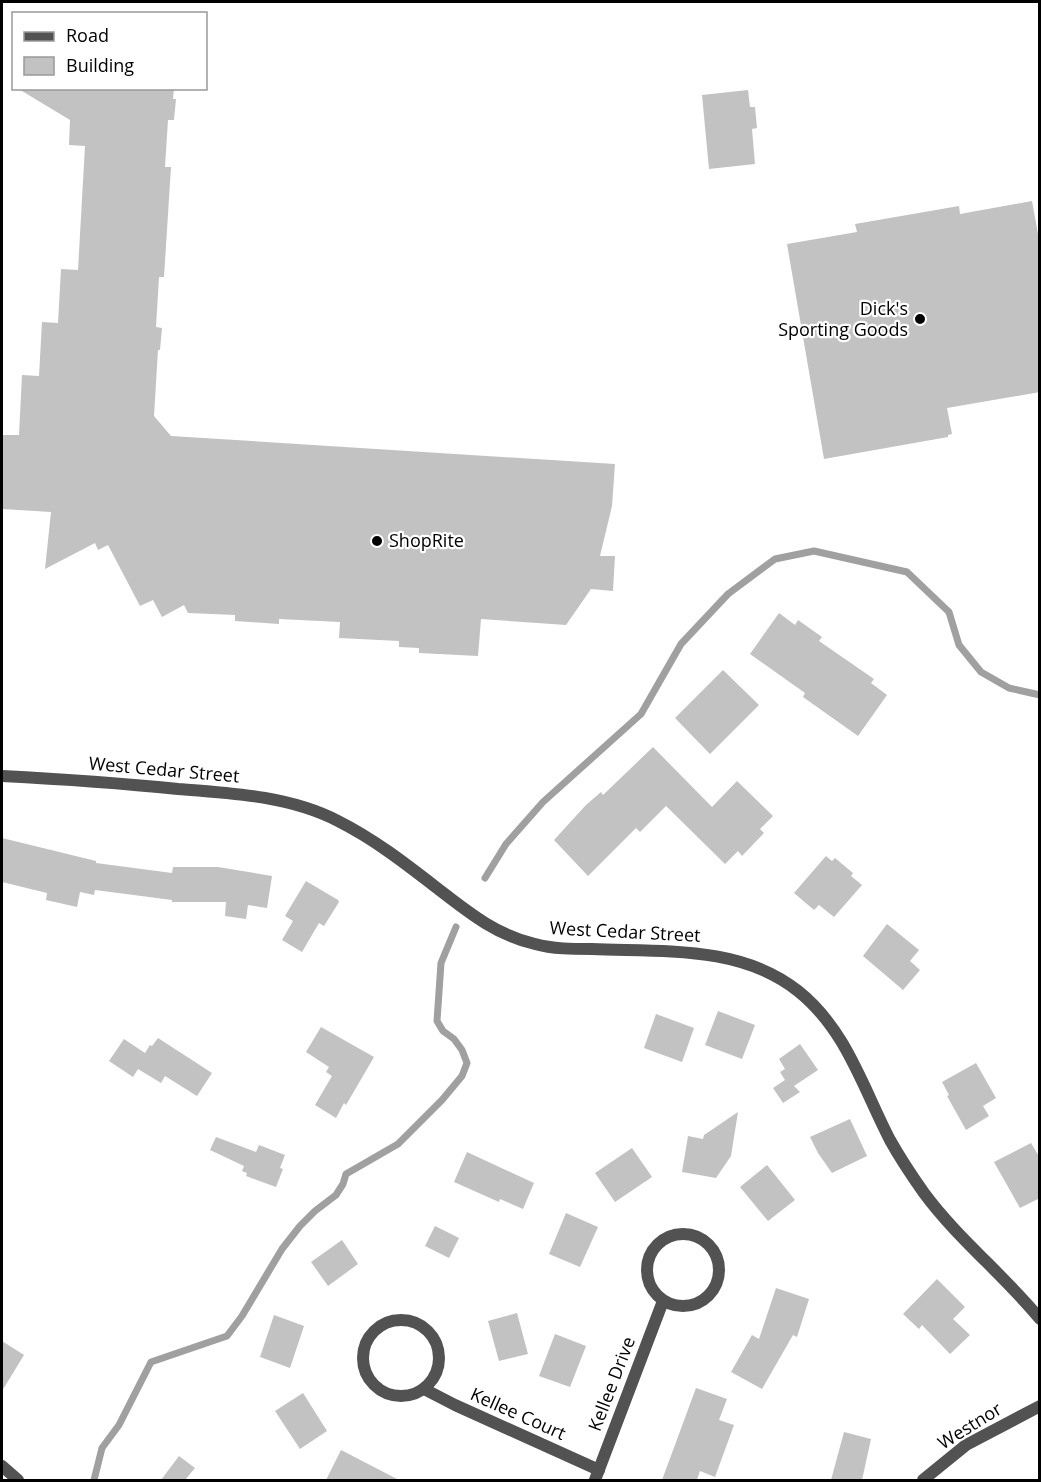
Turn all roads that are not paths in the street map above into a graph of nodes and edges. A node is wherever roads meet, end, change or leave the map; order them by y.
1 (2, 776) edge
2 (663, 1301) junction
3 (1040, 1319) edge
4 (424, 1389) junction
5 (1040, 1406) edge
6 (2, 1466) edge
7 (597, 1475) edge
8 (18, 1480) edge
9 (923, 1480) edge

1 - 3 street, West Cedar Street
2 - 2 street
2 - 7 street, Kellee Drive
4 - 4 street
4 - 7 street, Kellee Court
5 - 9 street, Westnor
6 - 8 street

